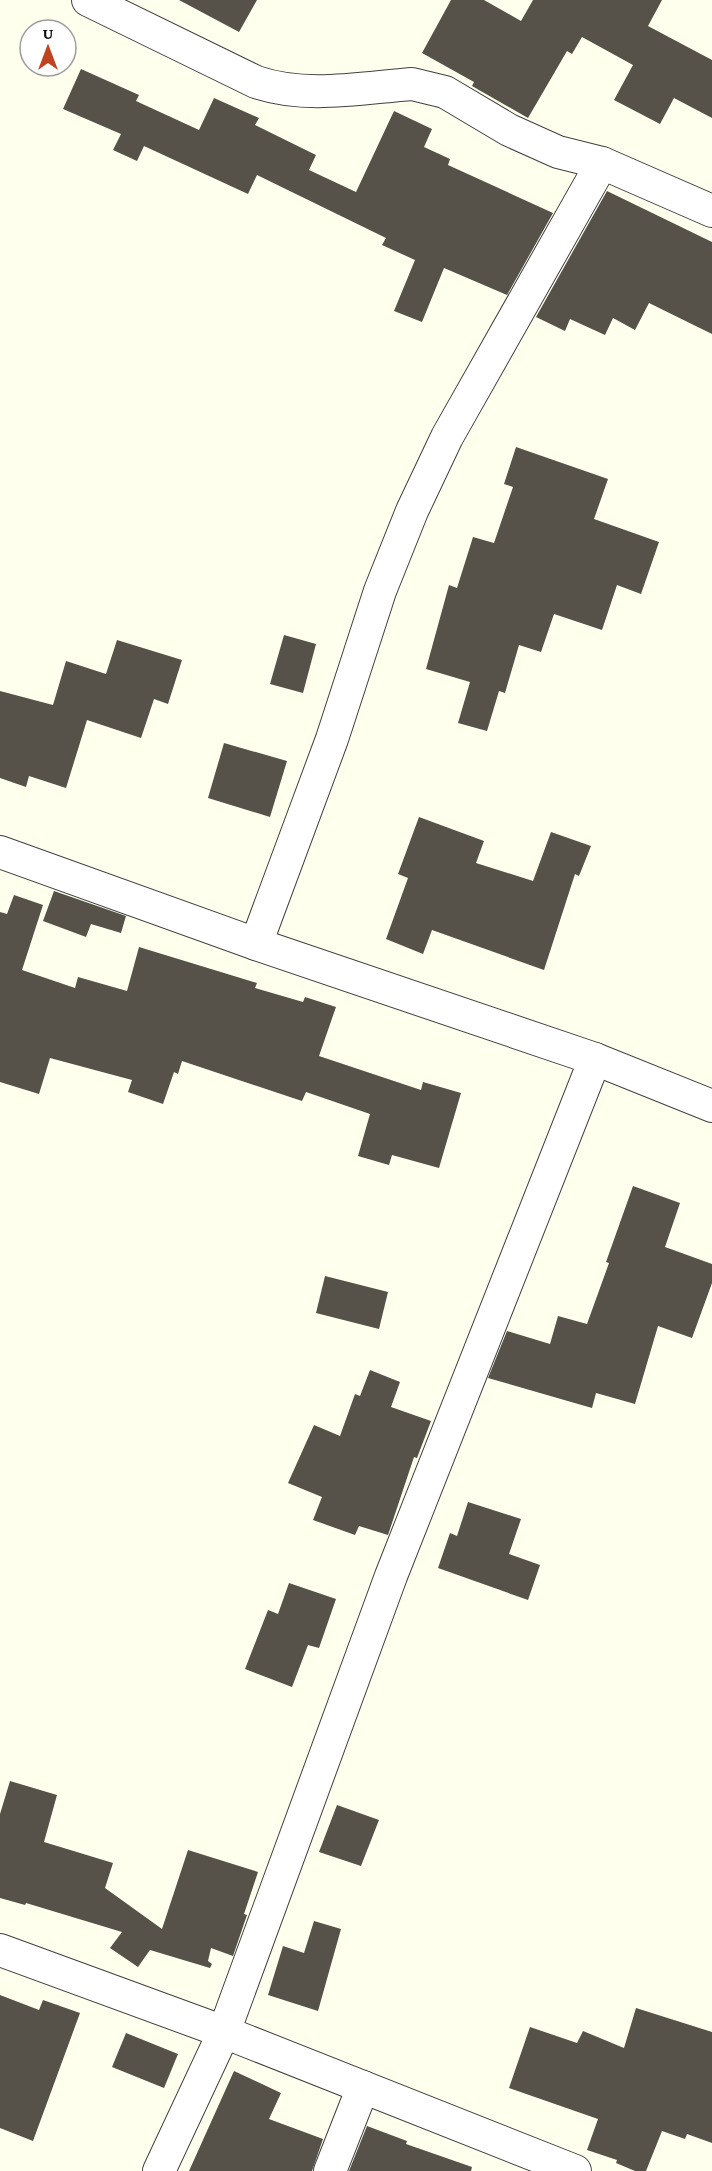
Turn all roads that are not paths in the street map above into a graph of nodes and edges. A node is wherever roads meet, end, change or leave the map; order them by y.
1 (87, 0) edge
2 (602, 163) junction
3 (712, 211) edge
4 (0, 852) edge
5 (256, 944) junction
6 (595, 1059) junction
7 (712, 1106) edge
8 (0, 1950) edge
9 (224, 2032) junction
10 (363, 2087) junction
11 (159, 2171) edge
12 (330, 2171) edge
13 (575, 2171) edge

1 - 2 street
2 - 3 street
2 - 5 street
4 - 5 street
5 - 6 street
6 - 7 street
6 - 9 street
8 - 9 street
9 - 10 street
9 - 11 street
10 - 12 street
10 - 13 street

